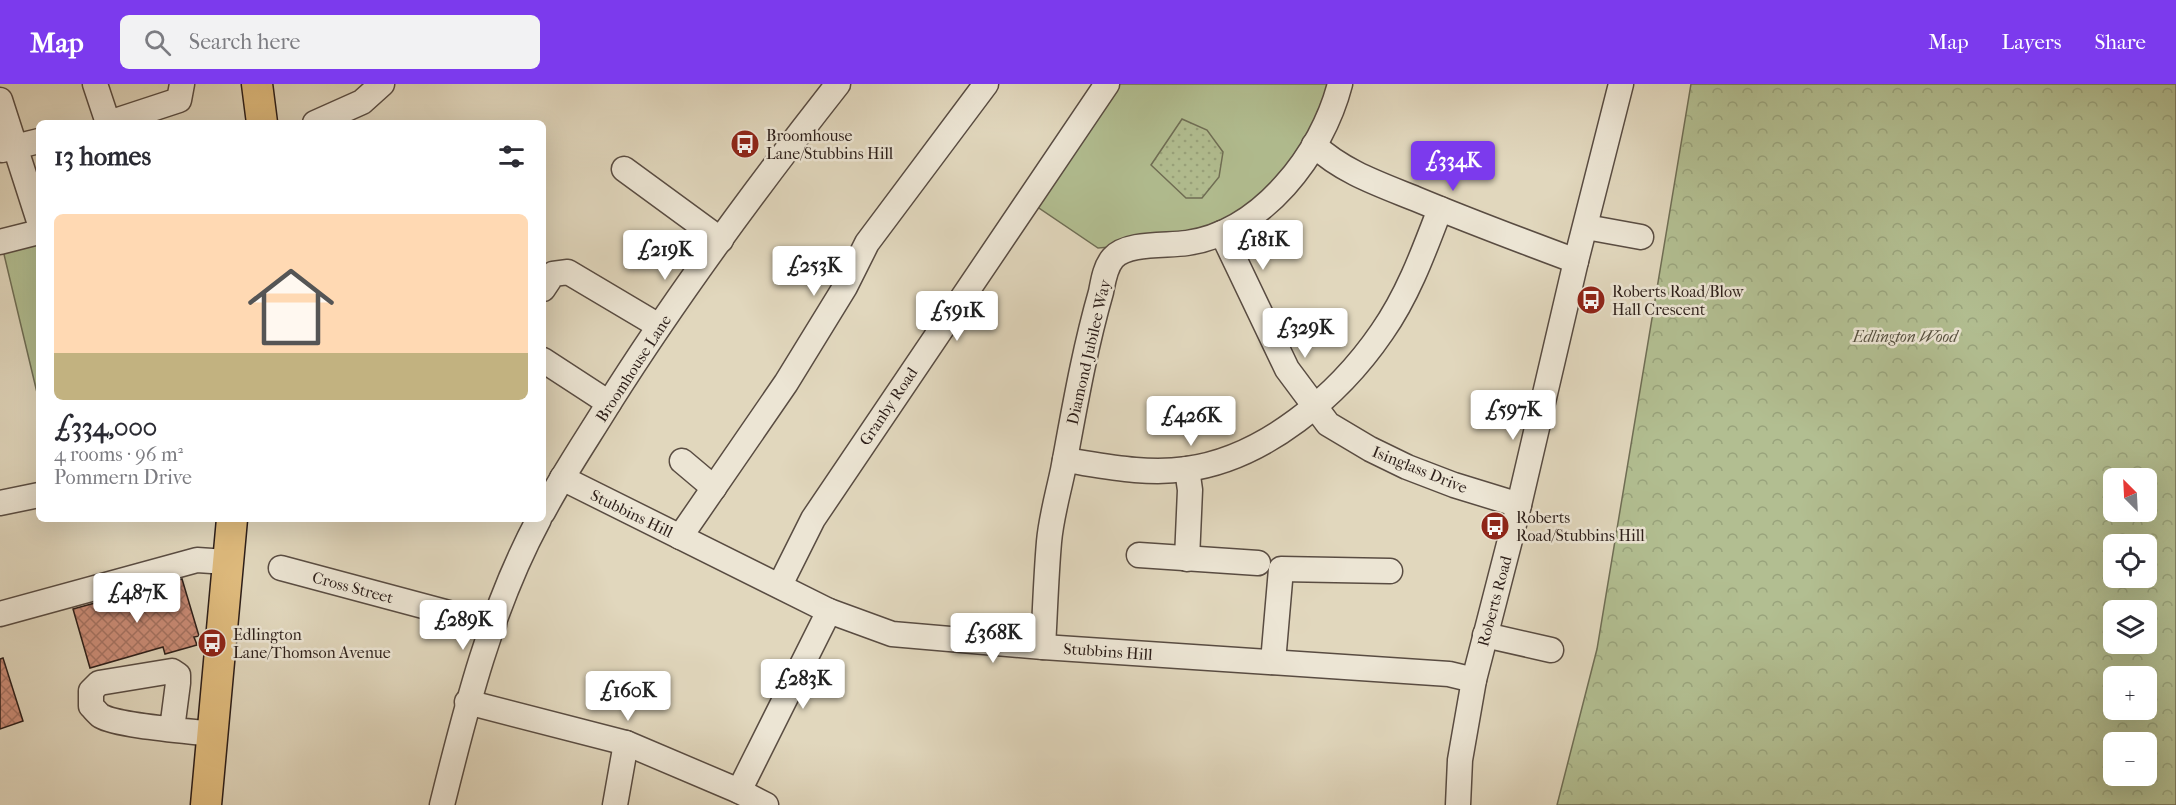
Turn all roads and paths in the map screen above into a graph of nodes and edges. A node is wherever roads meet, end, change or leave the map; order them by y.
1 (95, 84) edge
2 (257, 84) edge
3 (382, 84) edge
4 (838, 84) edge
5 (986, 84) edge
6 (1107, 84) edge
7 (1340, 84) edge
8 (1621, 84) edge
9 (181, 85) edge
10 (0, 100) edge
11 (364, 112) edge
12 (108, 120) edge
13 (118, 120) edge
14 (262, 120) edge
15 (328, 120) edge
16 (36, 142) edge
17 (1314, 145) junction
18 (8, 149) edge
19 (624, 169) dead end
20 (1440, 209) junction
21 (36, 214) edge
22 (1586, 227) junction
23 (36, 233) edge
24 (1222, 233) junction
25 (1641, 237) dead end
26 (721, 240) junction
27 (0, 242) edge
28 (1576, 261) junction
29 (546, 284) edge
30 (659, 326) junction
31 (546, 362) edge
32 (609, 403) junction
33 (1313, 407) junction
34 (1065, 460) junction
35 (682, 461) dead end
36 (1187, 469) junction
37 (561, 478) junction
38 (714, 488) junction
39 (36, 496) edge
40 (0, 502) edge
41 (546, 506) edge
42 (1519, 506) junction
43 (232, 522) edge
44 (537, 522) edge
45 (681, 537) junction
46 (1139, 555) dead end
47 (1187, 559) junction
48 (227, 562) junction
49 (1258, 563) dead end
50 (281, 568) dead end
51 (1390, 571) dead end
52 (780, 585) junction
53 (829, 611) junction
54 (0, 614) edge
55 (494, 625) junction
56 (1485, 635) junction
57 (1043, 646) junction
58 (1551, 650) dead end
59 (1273, 662) junction
60 (1474, 680) junction
61 (467, 702) junction
62 (172, 729) dead end
63 (213, 734) junction
64 (626, 743) junction
65 (740, 791) junction
66 (206, 805) edge
67 (442, 805) edge
68 (615, 805) edge
69 (766, 805) edge
70 (1458, 805) edge

1 - 12 street
2 - 14 main road
3 - 11 street
4 - 26 street, Broomhouse Lane
5 - 38 street
6 - 52 street, Granby Road
7 - 17 street, Diamond Jubilee Way
8 - 22 street, Roberts Road
9 - 13 street
10 - 18 street
11 - 15 street
16 - 18 street
17 - 20 street
17 - 24 street, Diamond Jubilee Way
18 - 21 street
19 - 26 street
20 - 28 street
20 - 33 street
22 - 25 street
22 - 28 street, Roberts Road
23 - 27 street
24 - 33 street, Isinglass Drive
24 - 34 street, Diamond Jubilee Way
26 - 30 street, Broomhouse Lane
28 - 42 street, Roberts Road
29 - 30 street
30 - 32 street, Broomhouse Lane
31 - 32 street
32 - 37 street, Broomhouse Lane
33 - 36 street
33 - 42 street, Isinglass Drive
34 - 36 street
34 - 57 street, Diamond Jubilee Way
35 - 38 street
36 - 47 street
37 - 41 street, Broomhouse Lane
37 - 45 street, Stubbins Hill
38 - 45 street
39 - 40 street
42 - 56 street, Roberts Road
43 - 48 main road
44 - 55 street
45 - 52 street, Stubbins Hill
46 - 47 street
47 - 49 street
48 - 54 street
48 - 63 main road
50 - 55 street, Cross Street
51 - 59 street
52 - 53 street, Stubbins Hill
53 - 57 street, Stubbins Hill
53 - 65 street
55 - 61 street
56 - 58 street
56 - 60 street, Roberts Road
57 - 59 street, Stubbins Hill
59 - 60 street, Stubbins Hill
60 - 70 street, Roberts Road
61 - 64 street
61 - 67 street
62 - 63 street
63 - 66 main road
64 - 65 street
64 - 68 street
65 - 69 street

